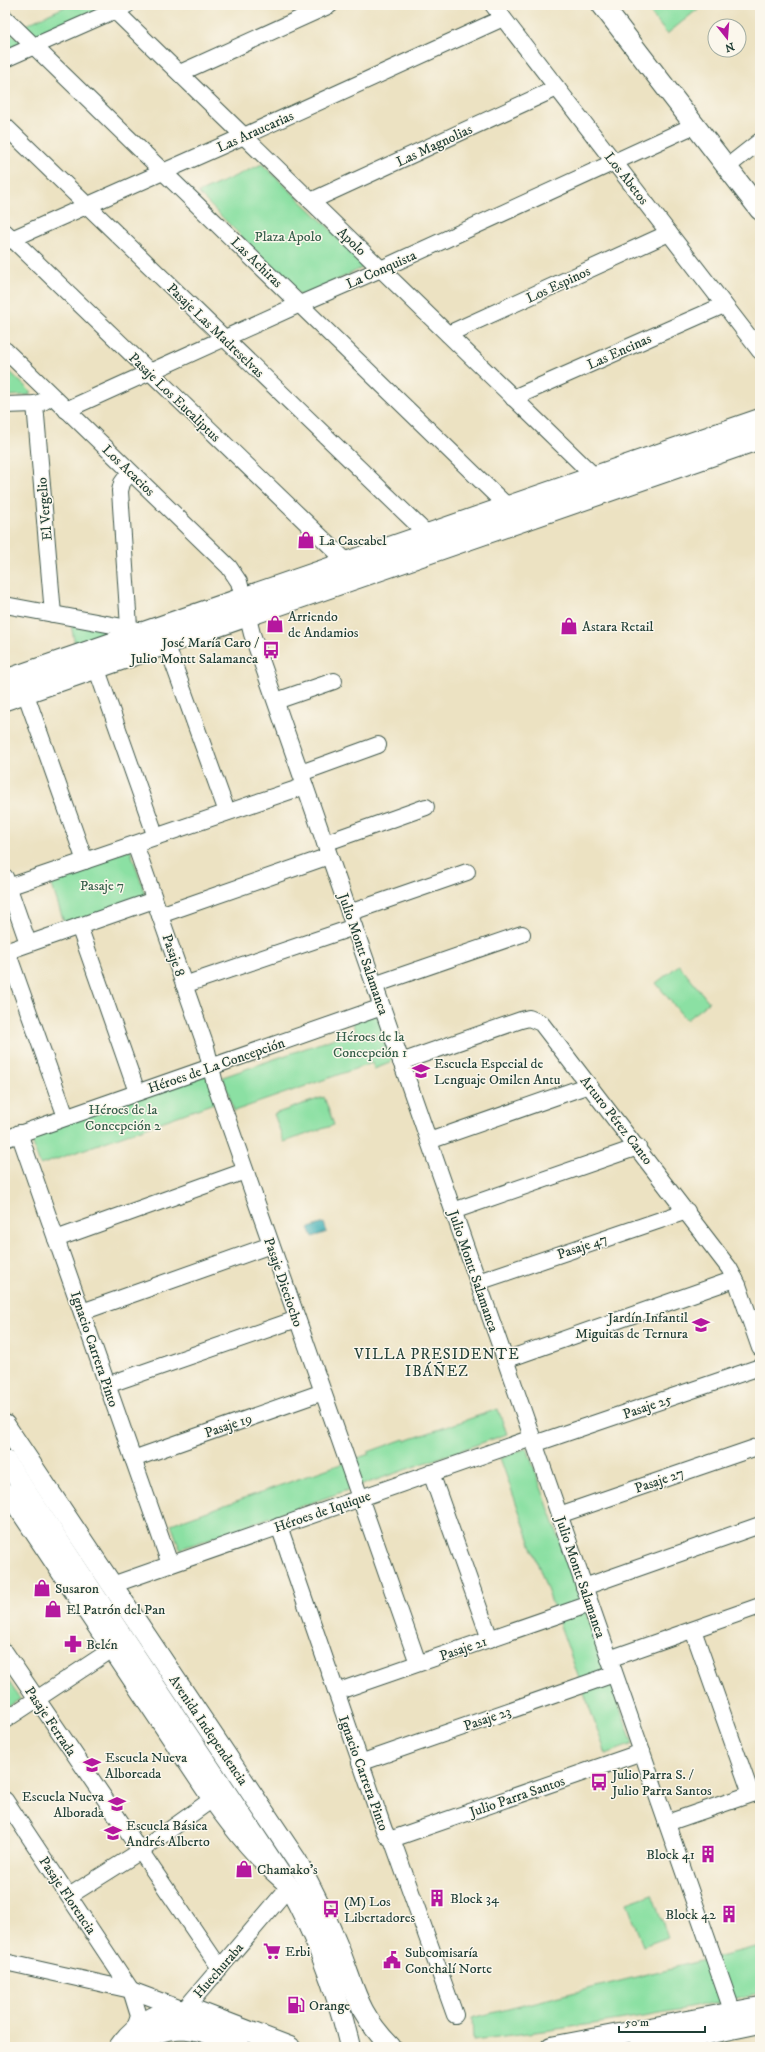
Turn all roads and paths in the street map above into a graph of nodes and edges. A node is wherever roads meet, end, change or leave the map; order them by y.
1 (330, 5) edge
2 (493, 5) edge
3 (602, 5) edge
4 (117, 7) edge
5 (5, 18) edge
6 (503, 18) junction
7 (34, 46) junction
8 (5, 59) edge
9 (180, 73) junction
10 (557, 88) junction
11 (695, 125) junction
12 (5, 126) edge
13 (244, 136) junction
14 (760, 141) edge
15 (614, 162) junction
16 (727, 167) junction
17 (164, 172) junction
18 (311, 201) junction
19 (88, 205) junction
20 (760, 210) edge
21 (669, 233) junction
22 (7, 238) edge
23 (381, 269) junction
24 (300, 304) junction
25 (724, 305) junction
26 (448, 334) junction
27 (224, 338) junction
28 (5, 350) edge
29 (760, 351) edge
30 (149, 372) junction
31 (52, 396) junction
32 (513, 398) junction
33 (35, 404) junction
34 (5, 405) edge
35 (66, 410) junction
36 (760, 419) edge
37 (760, 439) edge
38 (657, 465) junction
39 (130, 472) junction
40 (595, 476) junction
41 (507, 506) junction
42 (427, 534) junction
43 (346, 561) junction
44 (5, 605) edge
45 (245, 606) junction
46 (53, 614) junction
47 (136, 629) junction
48 (166, 643) junction
49 (96, 667) junction
50 (5, 680) edge
51 (334, 681) dead end
52 (25, 692) junction
53 (281, 699) junction
54 (5, 700) edge
55 (378, 745) dead end
56 (303, 779) junction
57 (426, 807) dead end
58 (228, 812) junction
59 (156, 837) junction
60 (135, 844) junction
61 (327, 849) junction
62 (85, 861) junction
63 (468, 872) dead end
64 (7, 882) edge
65 (154, 900) junction
66 (160, 915) junction
67 (352, 920) junction
68 (79, 926) junction
69 (522, 934) dead end
70 (28, 944) junction
71 (6, 951) edge
72 (184, 985) junction
73 (374, 985) junction
74 (382, 1007) junction
75 (401, 1062) junction
76 (211, 1067) junction
77 (590, 1085) junction
78 (137, 1092) junction
79 (66, 1117) junction
80 (12, 1136) edge
81 (429, 1141) junction
82 (638, 1147) junction
83 (245, 1171) junction
84 (453, 1211) junction
85 (687, 1211) junction
86 (56, 1238) junction
87 (271, 1244) junction
88 (736, 1279) junction
89 (478, 1282) junction
90 (754, 1309) edge
91 (82, 1312) junction
92 (297, 1319) junction
93 (760, 1348) edge
94 (505, 1360) junction
95 (760, 1367) edge
96 (107, 1385) junction
97 (323, 1392) junction
98 (5, 1425) edge
99 (533, 1441) junction
100 (760, 1446) edge
101 (133, 1459) junction
102 (5, 1460) edge
103 (431, 1473) junction
104 (5, 1492) edge
105 (360, 1498) junction
106 (559, 1515) junction
107 (760, 1525) edge
108 (278, 1526) junction
109 (170, 1564) junction
110 (112, 1585) junction
111 (584, 1587) junction
112 (590, 1604) junction
113 (760, 1606) edge
114 (693, 1630) junction
115 (490, 1639) junction
116 (111, 1650) junction
117 (5, 1652) edge
118 (418, 1663) junction
119 (612, 1666) junction
120 (336, 1692) junction
121 (37, 1699) junction
122 (5, 1720) edge
123 (642, 1752) junction
124 (360, 1763) junction
125 (755, 1792) edge
126 (5, 1800) edge
127 (211, 1800) junction
128 (667, 1824) junction
129 (392, 1839) junction
130 (139, 1852) junction
131 (289, 1887) junction
132 (69, 1896) junction
133 (5, 1962) edge
134 (220, 1968) junction
135 (131, 1990) junction
136 (760, 2007) edge
137 (184, 2010) junction
138 (733, 2013) junction
139 (455, 2016) dead end
140 (760, 2022) edge
141 (135, 2037) edge
142 (119, 2047) edge
143 (150, 2047) edge
144 (215, 2047) edge
145 (238, 2047) edge
146 (290, 2047) edge
147 (350, 2047) edge
148 (391, 2047) edge
149 (551, 2047) edge
150 (640, 2047) edge

1 - 9 street
2 - 6 street, Los Abetos
3 - 11 main road
4 - 7 street
4 - 9 street, Apolo
5 - 7 street, Las Achiras
6 - 10 street, Los Abetos
6 - 13 street, Las Araucarias
7 - 8 street
7 - 17 street, Las Achiras
9 - 13 street, Apolo
10 - 15 street, Los Abetos
10 - 18 street, Las Magnolias
11 - 15 street, La Conquista
11 - 16 main road
12 - 19 street, Pasaje Las Madreselvas
13 - 17 street, Las Araucarias
13 - 18 street, Apolo
14 - 16 street
15 - 21 street, Los Abetos
15 - 23 street, La Conquista
16 - 20 main road
17 - 19 street, Las Araucarias
17 - 24 street, Las Achiras
18 - 23 street, Apolo
19 - 22 street, Las Araucarias
19 - 27 street, Pasaje Las Madreselvas
21 - 25 street, Los Abetos
21 - 26 street, Los Espinos
22 - 30 street, Pasaje Los Eucaliptus
23 - 24 street, La Conquista
23 - 26 street, Apolo
24 - 27 street, La Conquista
24 - 41 street, Las Achiras
25 - 29 street, Los Abetos
25 - 32 street, Las Encinas
26 - 32 street, Apolo
27 - 30 street, La Conquista
27 - 42 street, Pasaje Las Madreselvas
28 - 31 street, Los Acacios
30 - 35 street, La Conquista
30 - 43 street, Pasaje Los Eucaliptus
31 - 33 street
31 - 35 street, Los Acacios
32 - 40 street, Apolo
33 - 34 street
33 - 46 street, El Vergelio
35 - 39 street, Los Acacios
36 - 38 main road
37 - 38 main road
38 - 40 main road
38 - 45 main road
39 - 45 street, Los Acacios
39 - 47 street
40 - 41 main road
41 - 42 main road
42 - 43 main road
43 - 45 main road
44 - 46 street
45 - 47 main road
45 - 48 main road
45 - 53 street, Julio Montt Salamanca
46 - 47 street
47 - 50 main road
48 - 49 main road
48 - 58 street
49 - 52 main road
49 - 59 street
51 - 53 street
52 - 54 main road
52 - 62 street
53 - 56 street, Julio Montt Salamanca
55 - 56 street
56 - 58 street
56 - 61 street, Julio Montt Salamanca
57 - 61 street
58 - 59 street
59 - 60 street
60 - 62 street
60 - 65 street, Pasaje 8
61 - 66 street
61 - 67 street, Julio Montt Salamanca
62 - 64 street
63 - 67 street
64 - 70 street
65 - 66 street, Pasaje 8
65 - 68 street
66 - 72 street, Pasaje 8
67 - 72 street
67 - 73 street, Julio Montt Salamanca
68 - 70 street
68 - 78 street
69 - 73 street
70 - 71 street
71 - 79 street
72 - 76 street, Pasaje 8
73 - 74 street, Julio Montt Salamanca
74 - 75 street, Julio Montt Salamanca
74 - 76 street, Héroes de La Concepción
75 - 77 street, Arturo Pérez Canto
75 - 81 street, Julio Montt Salamanca
76 - 78 street, Héroes de La Concepción
76 - 83 street, Pasaje Dieciocho
77 - 81 street
77 - 82 street, Arturo Pérez Canto
78 - 79 street, Héroes de La Concepción
79 - 80 street, Héroes de La Concepción
80 - 86 street, Ignacio Carrera Pinto
81 - 84 street, Julio Montt Salamanca
82 - 84 street
82 - 85 street, Arturo Pérez Canto
83 - 86 street
83 - 87 street, Pasaje Dieciocho
84 - 89 street, Julio Montt Salamanca
85 - 88 street, Arturo Pérez Canto
85 - 89 street, Pasaje 47
86 - 91 street, Ignacio Carrera Pinto
87 - 91 street
87 - 92 street, Pasaje Dieciocho
88 - 90 street, Arturo Pérez Canto
88 - 94 street
89 - 94 street, Julio Montt Salamanca
90 - 93 street, Arturo Pérez Canto
91 - 96 street, Ignacio Carrera Pinto
92 - 96 street
92 - 97 street, Pasaje Dieciocho
94 - 99 street, Julio Montt Salamanca
95 - 99 street, Pasaje 25
96 - 101 street, Ignacio Carrera Pinto
97 - 101 street, Pasaje 19
97 - 105 street, Pasaje Dieciocho
98 - 110 main road, Avenida Independencia
99 - 103 street, Héroes de Iquique
99 - 106 street, Julio Montt Salamanca
100 - 106 street, Pasaje 27
101 - 109 street, Ignacio Carrera Pinto
102 - 131 main road, Avenida Independencia
103 - 105 street, Héroes de Iquique
103 - 115 street
104 - 116 street, Avenida Independencia
105 - 108 street, Héroes de Iquique
105 - 118 street, Pasaje Dieciocho
106 - 111 street, Julio Montt Salamanca
107 - 111 street
108 - 109 street, Héroes de Iquique
108 - 120 street, Ignacio Carrera Pinto
109 - 110 street, Héroes de Iquique
110 - 148 main road, Avenida Independencia
111 - 112 street, Julio Montt Salamanca
112 - 115 street, Pasaje 21
112 - 119 street, Julio Montt Salamanca
113 - 114 street, Pasaje 23
114 - 119 street, Pasaje 23
114 - 125 street
115 - 118 street, Pasaje 21
116 - 121 street
116 - 127 street, Avenida Independencia
117 - 121 street, Pasaje Ferrada
118 - 120 street, Pasaje 21
119 - 123 street, Julio Montt Salamanca
119 - 124 street, Pasaje 23
120 - 124 street, Ignacio Carrera Pinto
121 - 122 street
121 - 130 street, Pasaje Ferrada
123 - 128 street, Julio Montt Salamanca
123 - 129 street, Julio Parra Santos
124 - 129 street, Ignacio Carrera Pinto
125 - 128 street
126 - 132 street, Pasaje Florencia
127 - 130 street
127 - 131 street, Avenida Independencia
128 - 138 street, Julio Montt Salamanca
129 - 139 street, Ignacio Carrera Pinto
130 - 132 street
130 - 134 street, Pasaje Ferrada
131 - 134 street, Huechuraba
131 - 147 main road, Avenida Independencia
132 - 135 street, Pasaje Florencia
133 - 135 street, Huechuraba
134 - 137 street, Huechuraba
135 - 137 street, Huechuraba
135 - 141 street
136 - 138 main road
137 - 141 main road
137 - 146 main road
138 - 149 main road
140 - 150 highway
141 - 142 main road
141 - 145 highway
143 - 144 highway

